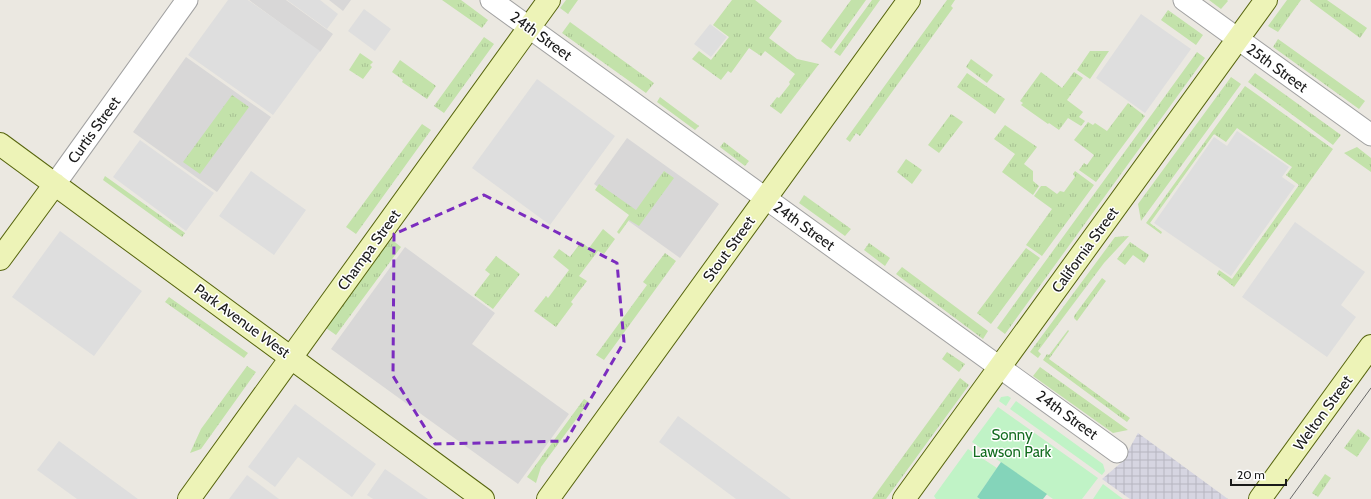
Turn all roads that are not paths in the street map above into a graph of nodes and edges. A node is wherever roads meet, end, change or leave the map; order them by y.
1 (188, 0) edge
2 (491, 0) edge
3 (550, 0) edge
4 (909, 0) edge
5 (1184, 0) edge
6 (1266, 0) edge
7 (530, 28) junction
8 (1238, 39) junction
9 (1371, 135) edge
10 (0, 144) edge
11 (55, 184) junction
12 (766, 198) junction
13 (0, 259) edge
14 (1371, 346) edge
15 (291, 358) junction
16 (1000, 367) junction
17 (1117, 452) dead end
18 (189, 499) edge
19 (483, 499) edge
20 (548, 499) edge
21 (904, 499) edge
22 (1260, 499) edge

1 - 11 street, Curtis Street
2 - 7 street, 24th Street
3 - 7 main road, Champa Street
4 - 12 main road, Stout Street
5 - 8 street, 25th Street
6 - 8 main road, California Street
7 - 12 street, 24th Street
7 - 15 main road, Champa Street
8 - 9 street, 25th Street
8 - 16 main road, California Street
10 - 11 main road, Park Avenue West
11 - 13 main road, Curtis Street
11 - 15 main road, Park Avenue West
12 - 16 street, 24th Street
12 - 20 main road, Stout Street
14 - 22 main road, Welton Street
15 - 18 main road, Champa Street
15 - 19 main road, Park Avenue West
16 - 17 street, 24th Street
16 - 21 main road, California Street

